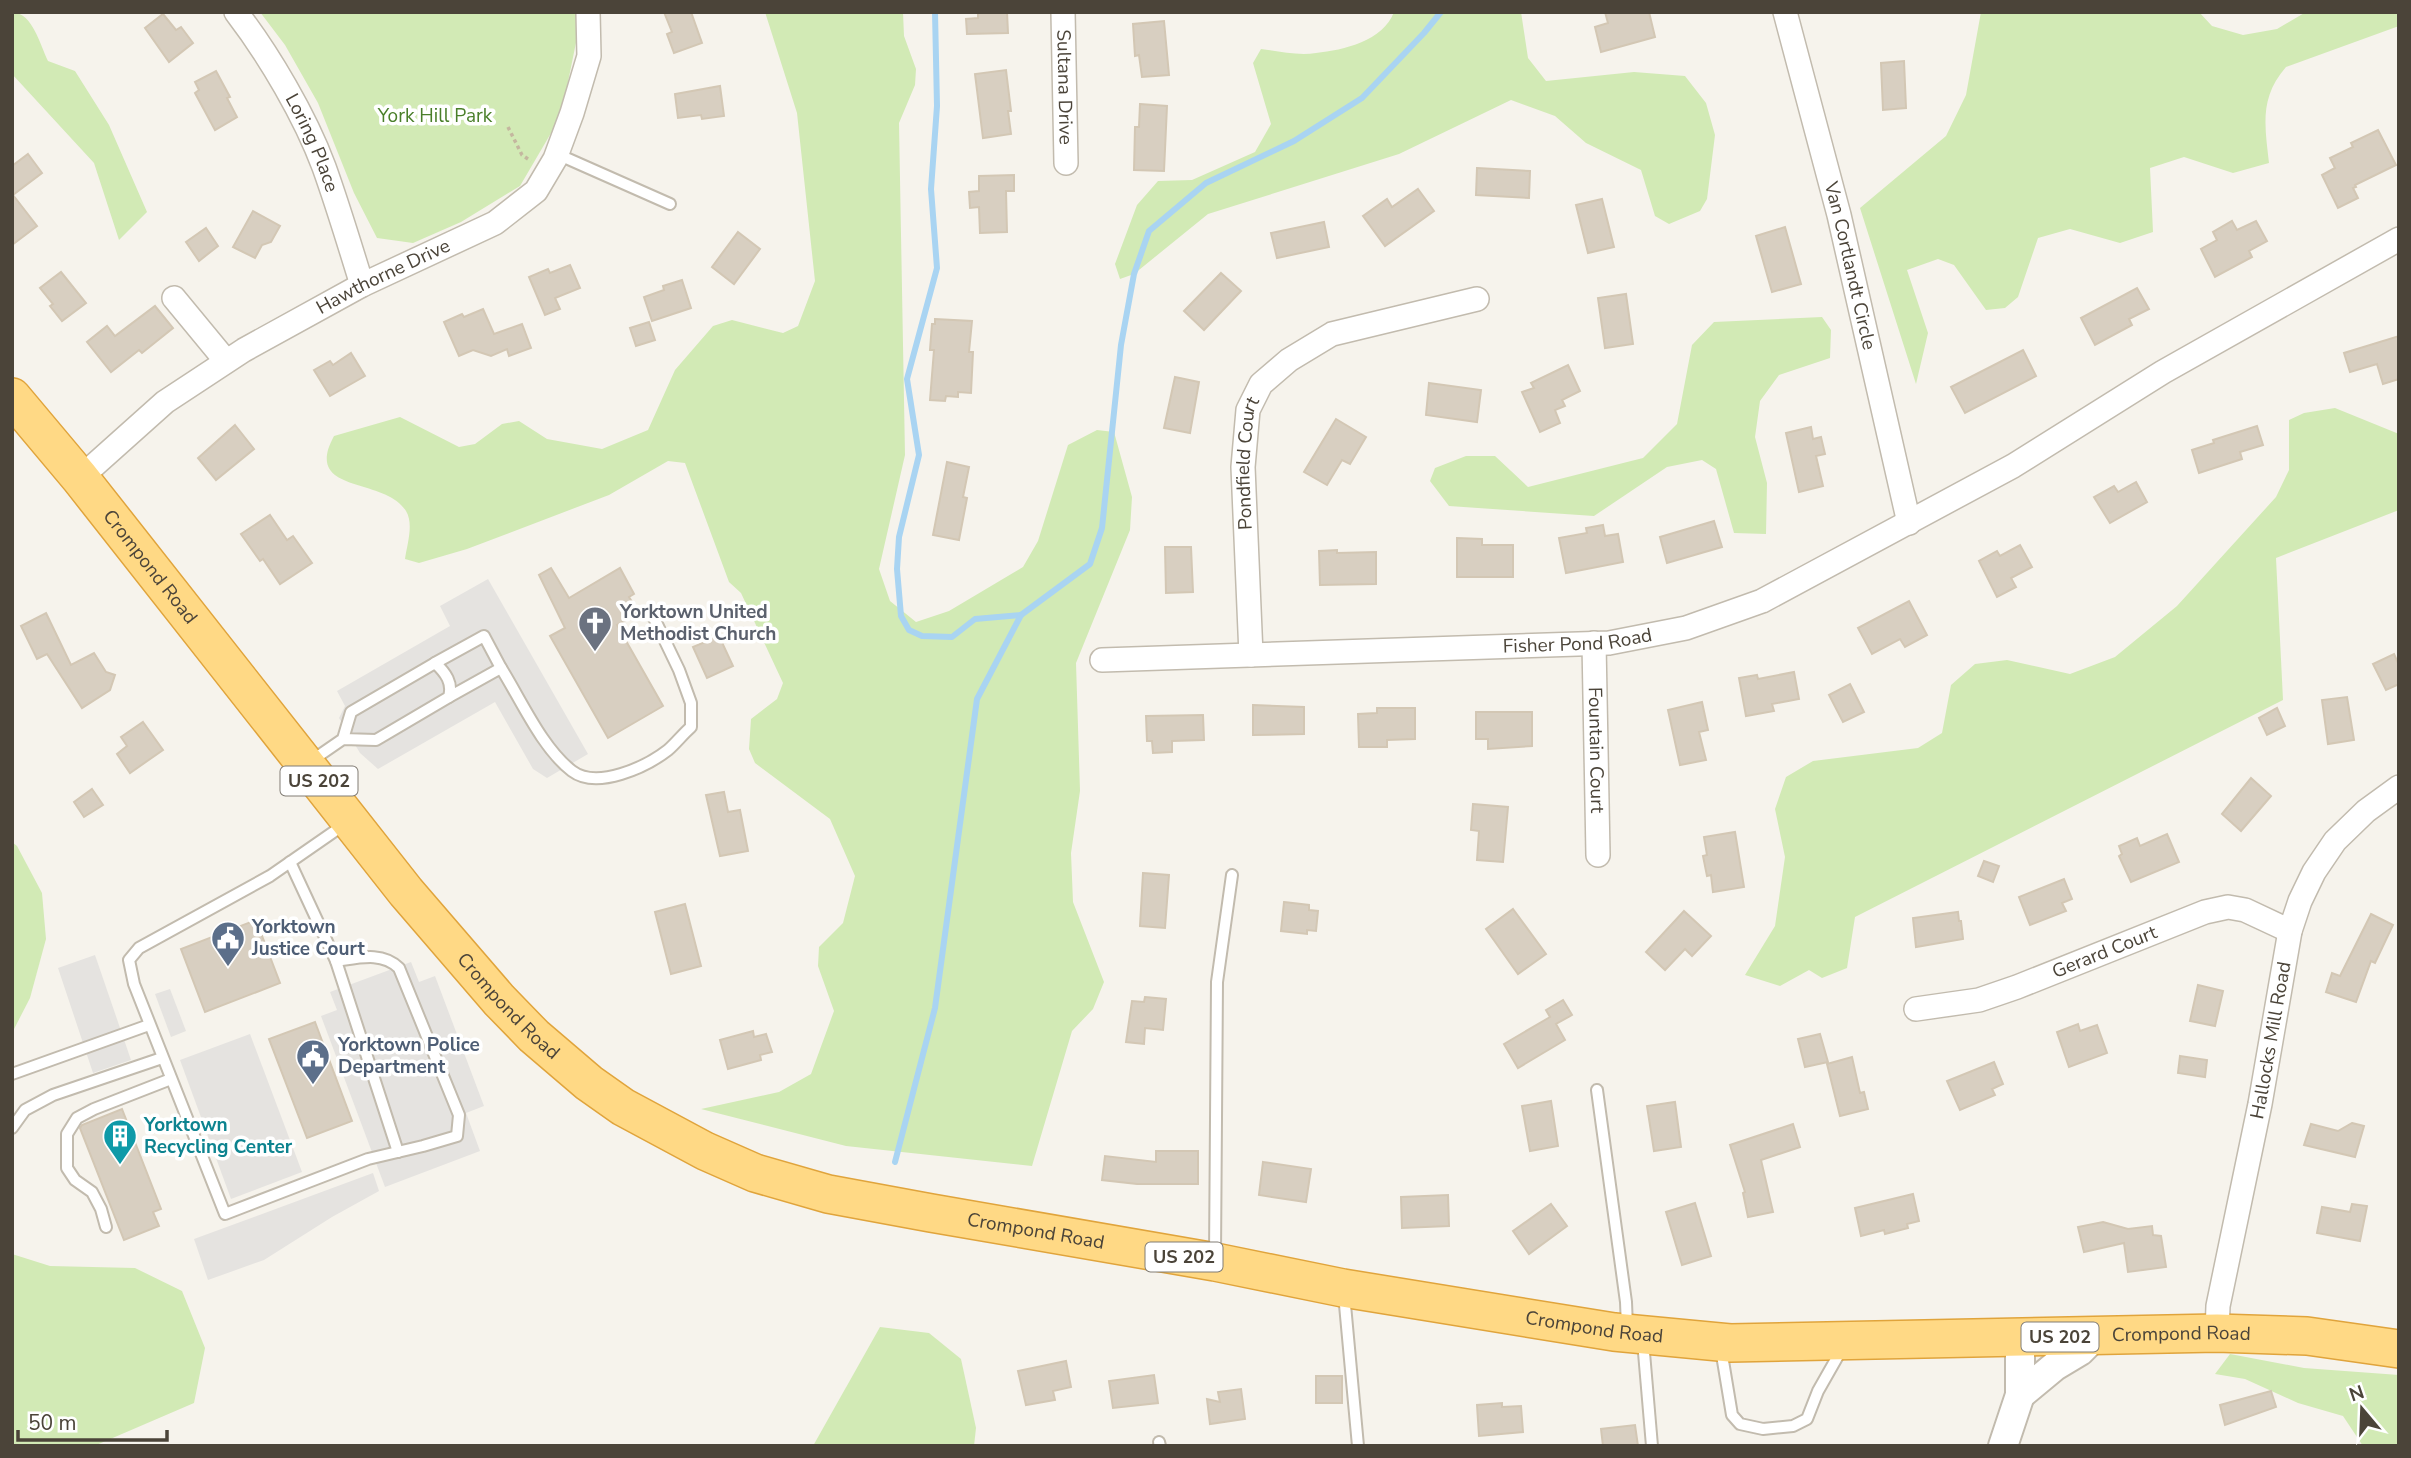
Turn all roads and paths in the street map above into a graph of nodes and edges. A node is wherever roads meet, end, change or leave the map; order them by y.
1 (236, 12) edge
2 (588, 12) edge
3 (1063, 12) edge
4 (1785, 12) edge
5 (508, 127) dead end
6 (552, 162) junction
7 (1066, 163) dead end
8 (670, 204) dead end
9 (2399, 239) edge
10 (362, 285) junction
11 (174, 298) dead end
12 (1477, 299) dead end
13 (226, 361) junction
14 (12, 397) edge
15 (80, 478) junction
16 (1909, 523) junction
17 (654, 618) dead end
18 (1594, 643) junction
19 (1251, 655) junction
20 (1102, 660) dead end
21 (435, 663) junction
22 (501, 668) junction
23 (449, 697) junction
24 (343, 739) junction
25 (305, 764) junction
26 (2399, 787) edge
27 (350, 821) junction
28 (1598, 855) dead end
29 (290, 862) junction
30 (1232, 875) dead end
31 (2290, 931) junction
32 (336, 961) junction
33 (1916, 1009) dead end
34 (149, 1025) junction
35 (162, 1058) junction
36 (12, 1074) edge
37 (170, 1079) junction
38 (1597, 1090) dead end
39 (12, 1128) edge
40 (398, 1152) junction
41 (106, 1227) dead end
42 (1215, 1262) junction
43 (1343, 1288) junction
44 (2217, 1333) junction
45 (1635, 1334) junction
46 (2094, 1337) junction
47 (2020, 1338) junction
48 (1846, 1340) junction
49 (1720, 1342) junction
50 (2399, 1349) edge
51 (2020, 1395) junction
52 (1358, 1446) edge
53 (1652, 1446) edge
54 (2003, 1446) edge

1 - 10 street, Loring Place
2 - 6 street, Hawthorne Drive
3 - 7 street, Sultana Drive
4 - 16 street, Van Cortlandt Circle
5 - 6 path
6 - 8 lane
6 - 10 street, Hawthorne Drive
9 - 16 street, Fisher Pond Road
10 - 13 street, Hawthorne Drive
11 - 13 street
12 - 19 street, Pondfield Court
13 - 15 street, Hawthorne Drive
14 - 15 highway, Crompond Road / US 202
15 - 25 highway, Crompond Road / US 202
16 - 18 street, Fisher Pond Road
17 - 22 lane
18 - 19 street, Fisher Pond Road
18 - 28 street, Fountain Court
19 - 20 street, Fisher Pond Road
21 - 22 lane
21 - 23 lane
21 - 24 lane
22 - 23 lane
23 - 24 lane
24 - 25 lane
25 - 27 highway, Crompond Road / US 202
26 - 31 street, Hallocks Mill Road
27 - 29 lane
27 - 42 highway, Crompond Road / US 202
29 - 32 lane
29 - 34 lane
30 - 42 lane
31 - 33 street, Gerard Court
31 - 44 street, Hallocks Mill Road
32 - 40 lane
32 - 40 lane
34 - 35 lane
34 - 36 lane
35 - 37 lane
35 - 39 lane
37 - 40 lane
37 - 41 lane
38 - 45 lane
42 - 43 highway, Crompond Road / US 202
43 - 45 highway, Crompond Road / US 202
43 - 52 lane
44 - 46 highway, Crompond Road / US 202
44 - 50 highway, Crompond Road / US 202
45 - 49 highway, Crompond Road / US 202
45 - 53 lane
46 - 47 highway, Crompond Road / US 202
46 - 51 street
47 - 48 highway, Crompond Road / US 202
47 - 51 street
48 - 49 highway, Crompond Road / US 202
48 - 49 lane
51 - 54 street

